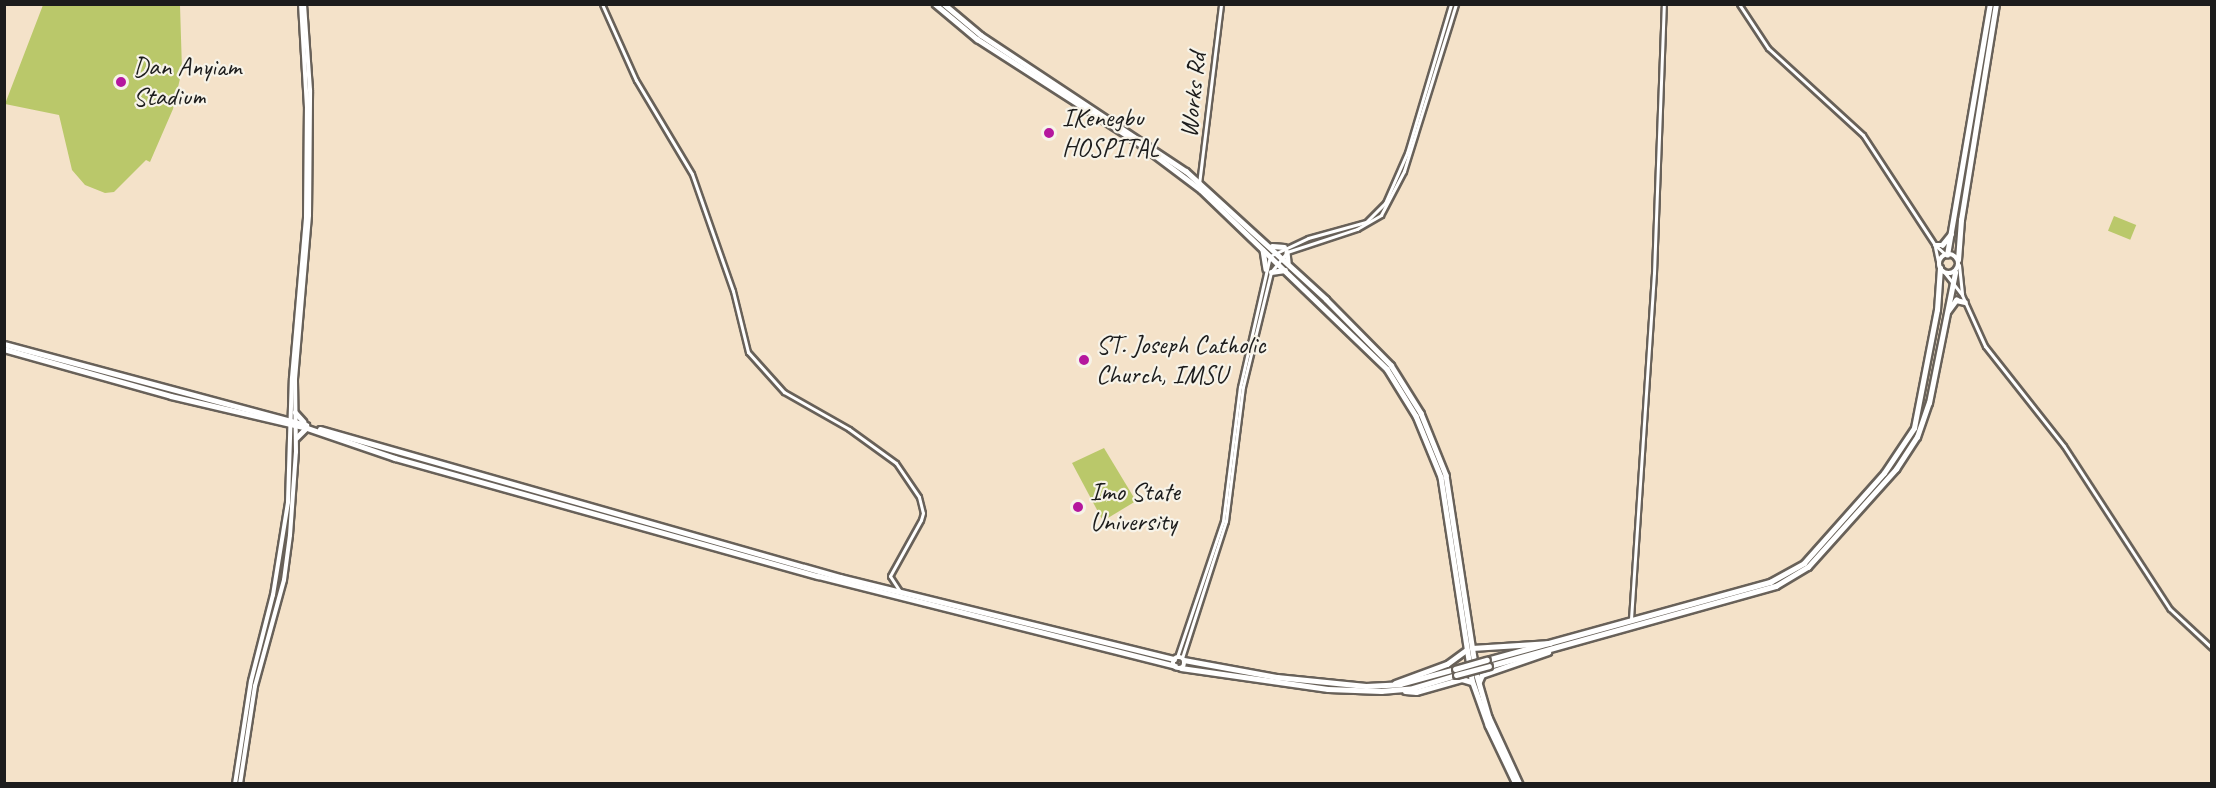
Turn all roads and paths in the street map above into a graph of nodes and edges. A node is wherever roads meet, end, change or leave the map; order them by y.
1 (303, 4) edge
2 (602, 4) edge
3 (935, 4) edge
4 (944, 4) edge
5 (1221, 4) edge
6 (1451, 4) edge
7 (1456, 4) edge
8 (1664, 4) edge
9 (1739, 4) edge
10 (1990, 4) edge
11 (1996, 4) edge
12 (1089, 108) junction
13 (1199, 185) junction
14 (1952, 232) junction
15 (1309, 240) junction
16 (1267, 244) junction
17 (1935, 245) junction
18 (1284, 246) junction
19 (1262, 248) junction
20 (1275, 251) junction
21 (1287, 252) junction
22 (1946, 255) junction
23 (1270, 256) junction
24 (1281, 256) junction
25 (1276, 261) junction
26 (1959, 263) junction
27 (1289, 265) junction
28 (1939, 267) junction
29 (1266, 269) junction
30 (1288, 271) junction
31 (1945, 273) junction
32 (1955, 273) junction
33 (1270, 275) junction
34 (1264, 276) junction
35 (1952, 280) junction
36 (1962, 296) junction
37 (1965, 302) junction
38 (1944, 319) junction
39 (4, 344) edge
40 (4, 350) edge
41 (121, 380) junction
42 (1924, 390) junction
43 (1931, 392) junction
44 (295, 412) junction
45 (294, 423) junction
46 (308, 427) junction
47 (296, 438) junction
48 (1830, 536) junction
49 (1834, 541) junction
50 (1457, 551) junction
51 (1211, 561) junction
52 (900, 595) junction
53 (1678, 611) junction
54 (1631, 621) junction
55 (1602, 633) junction
56 (1553, 644) junction
57 (260, 648) junction
58 (1472, 648) junction
59 (2211, 648) edge
60 (265, 649) junction
61 (1466, 650) junction
62 (1550, 650) junction
63 (1179, 659) junction
64 (1488, 663) junction
65 (1175, 666) junction
66 (1181, 668) junction
67 (1456, 672) junction
68 (1472, 682) junction
69 (1479, 682) junction
70 (1391, 684) junction
71 (1399, 690) junction
72 (1479, 693) junction
73 (237, 761) junction
74 (243, 761) junction
75 (235, 783) edge
76 (240, 783) edge
77 (1518, 783) edge

1 - 44 main road
1 - 45 main road
2 - 52 street
3 - 12 main road
4 - 12 main road
5 - 13 street, Works Rd
6 - 15 street
7 - 15 street
8 - 54 street
9 - 17 street
10 - 14 main road
11 - 26 main road
12 - 13 main road
13 - 16 main road
13 - 19 main road
14 - 17 main road
14 - 22 main road
15 - 18 street
15 - 21 street
16 - 18 main road
16 - 20 main road
17 - 22 street
17 - 28 street
18 - 20 street
19 - 23 main road
19 - 29 main road
20 - 23 street
20 - 24 main road
21 - 24 street
21 - 27 main road
22 - 26 main road
22 - 28 main road
23 - 25 main road
23 - 29 street
24 - 25 street
24 - 27 main road
25 - 30 main road
25 - 33 street
26 - 32 main road
26 - 36 street
27 - 50 main road
28 - 31 main road
28 - 42 main road
29 - 34 street
30 - 33 main road
30 - 50 main road
31 - 32 main road
31 - 35 street
32 - 35 main road
33 - 34 street
33 - 51 street
34 - 51 street
35 - 36 street
35 - 38 main road
36 - 37 street
37 - 38 main road
37 - 59 street
38 - 43 main road
39 - 41 main road
40 - 41 main road
41 - 45 main road
42 - 43 main road
42 - 48 main road
43 - 49 main road
44 - 45 main road
44 - 46 main road
45 - 46 main road
45 - 47 main road
45 - 57 main road
46 - 47 main road
46 - 52 main road
47 - 60 main road
48 - 49 main road
48 - 53 main road
49 - 53 main road
50 - 58 main road
50 - 61 main road
51 - 63 street
52 - 63 main road
52 - 65 main road
53 - 54 main road
53 - 55 main road
54 - 55 main road
55 - 56 main road
55 - 62 main road
56 - 58 main road
56 - 64 main road
57 - 60 main road
57 - 73 main road
58 - 69 main road
60 - 74 main road
61 - 68 main road
61 - 70 main road
62 - 64 main road
62 - 69 main road
63 - 65 main road
63 - 66 main road
63 - 70 main road
64 - 67 main road, bridge
65 - 66 main road
66 - 71 main road
67 - 70 main road
67 - 71 main road
68 - 71 main road
68 - 72 main road
69 - 72 main road
72 - 77 main road
73 - 74 main road
73 - 75 main road
74 - 76 main road

